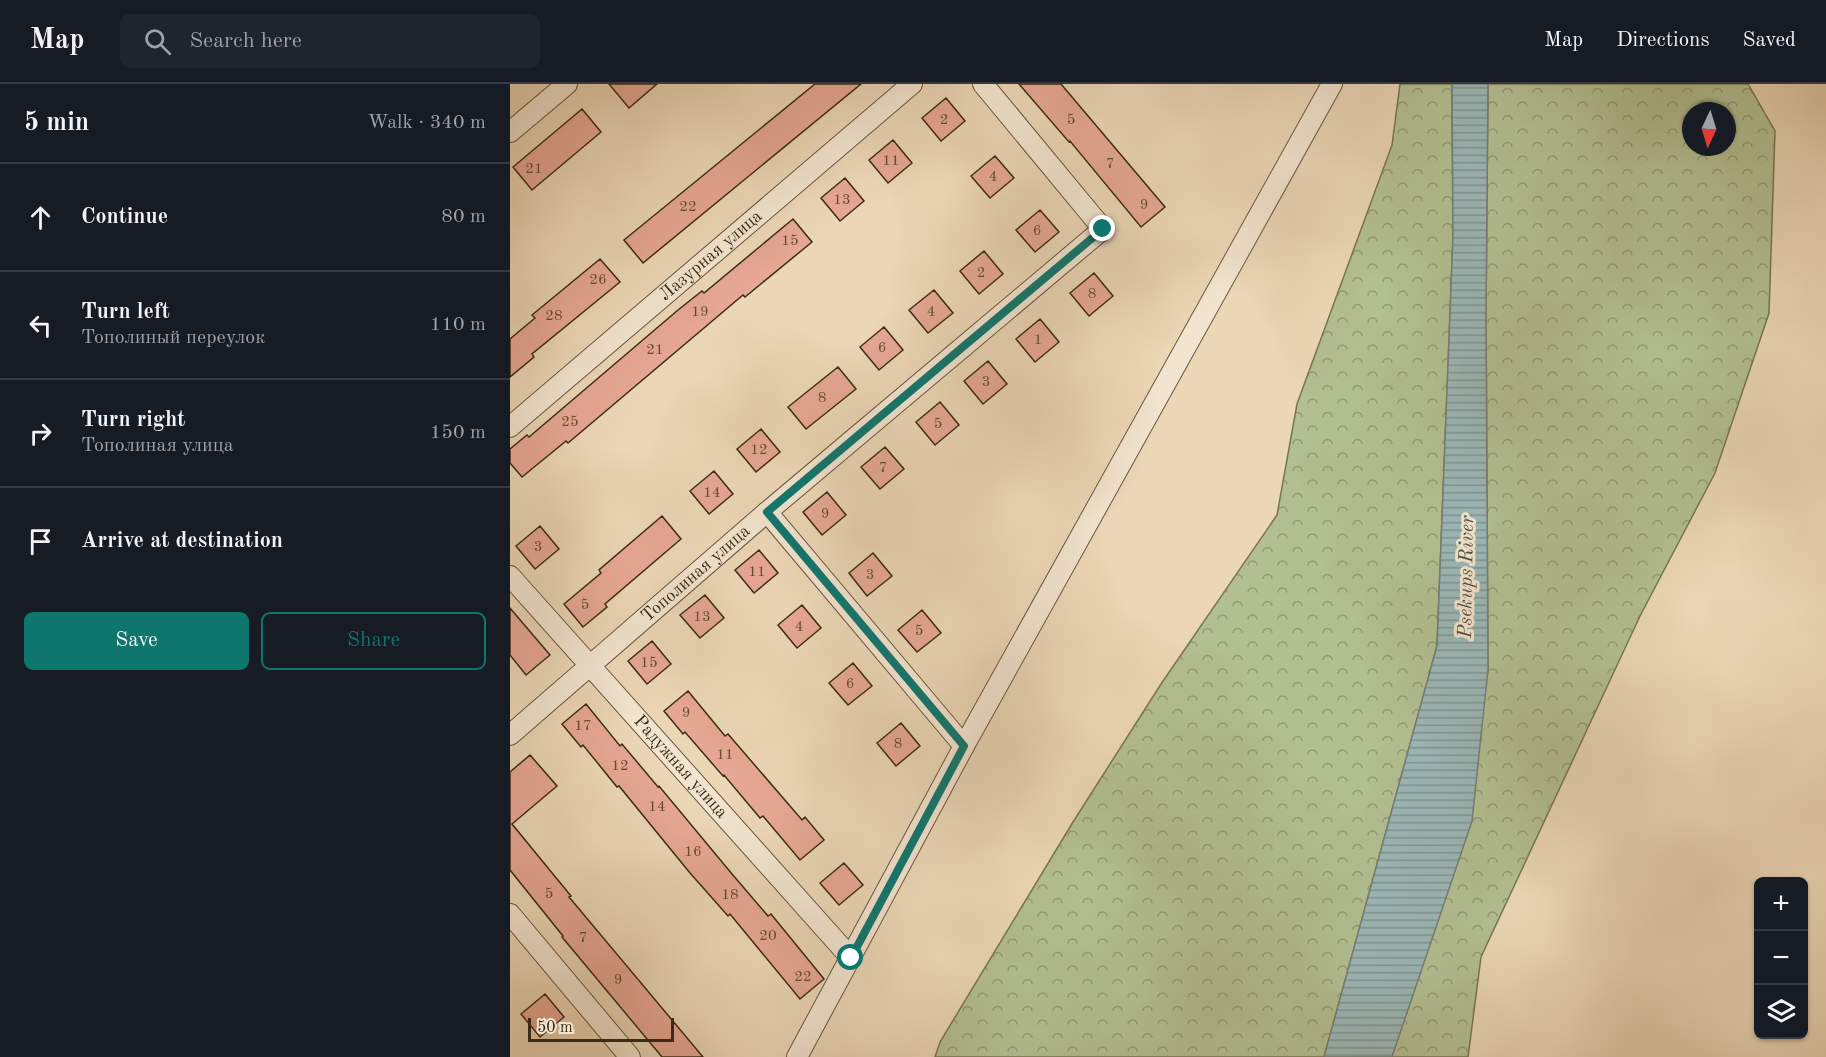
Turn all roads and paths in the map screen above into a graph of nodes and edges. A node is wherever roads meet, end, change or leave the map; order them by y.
1 (567, 84) edge
2 (912, 84) edge
3 (983, 84) edge
4 (1332, 84) edge
5 (510, 132) edge
6 (510, 427) edge
7 (767, 512) junction
8 (510, 576) edge
9 (590, 666) junction
10 (510, 735) edge
11 (964, 746) junction
12 (510, 914) edge
13 (851, 958) junction
14 (630, 1057) edge
15 (796, 1057) edge

1 - 5 street
2 - 6 street, Лазурная улица
3 - 7 street, Тополиная улица
4 - 11 street
7 - 9 street, Тополиная улица
7 - 11 street
8 - 9 street, Радужная улица
9 - 10 street, Тополиная улица
9 - 13 street, Радужная улица
11 - 13 street
12 - 14 street
13 - 15 street

